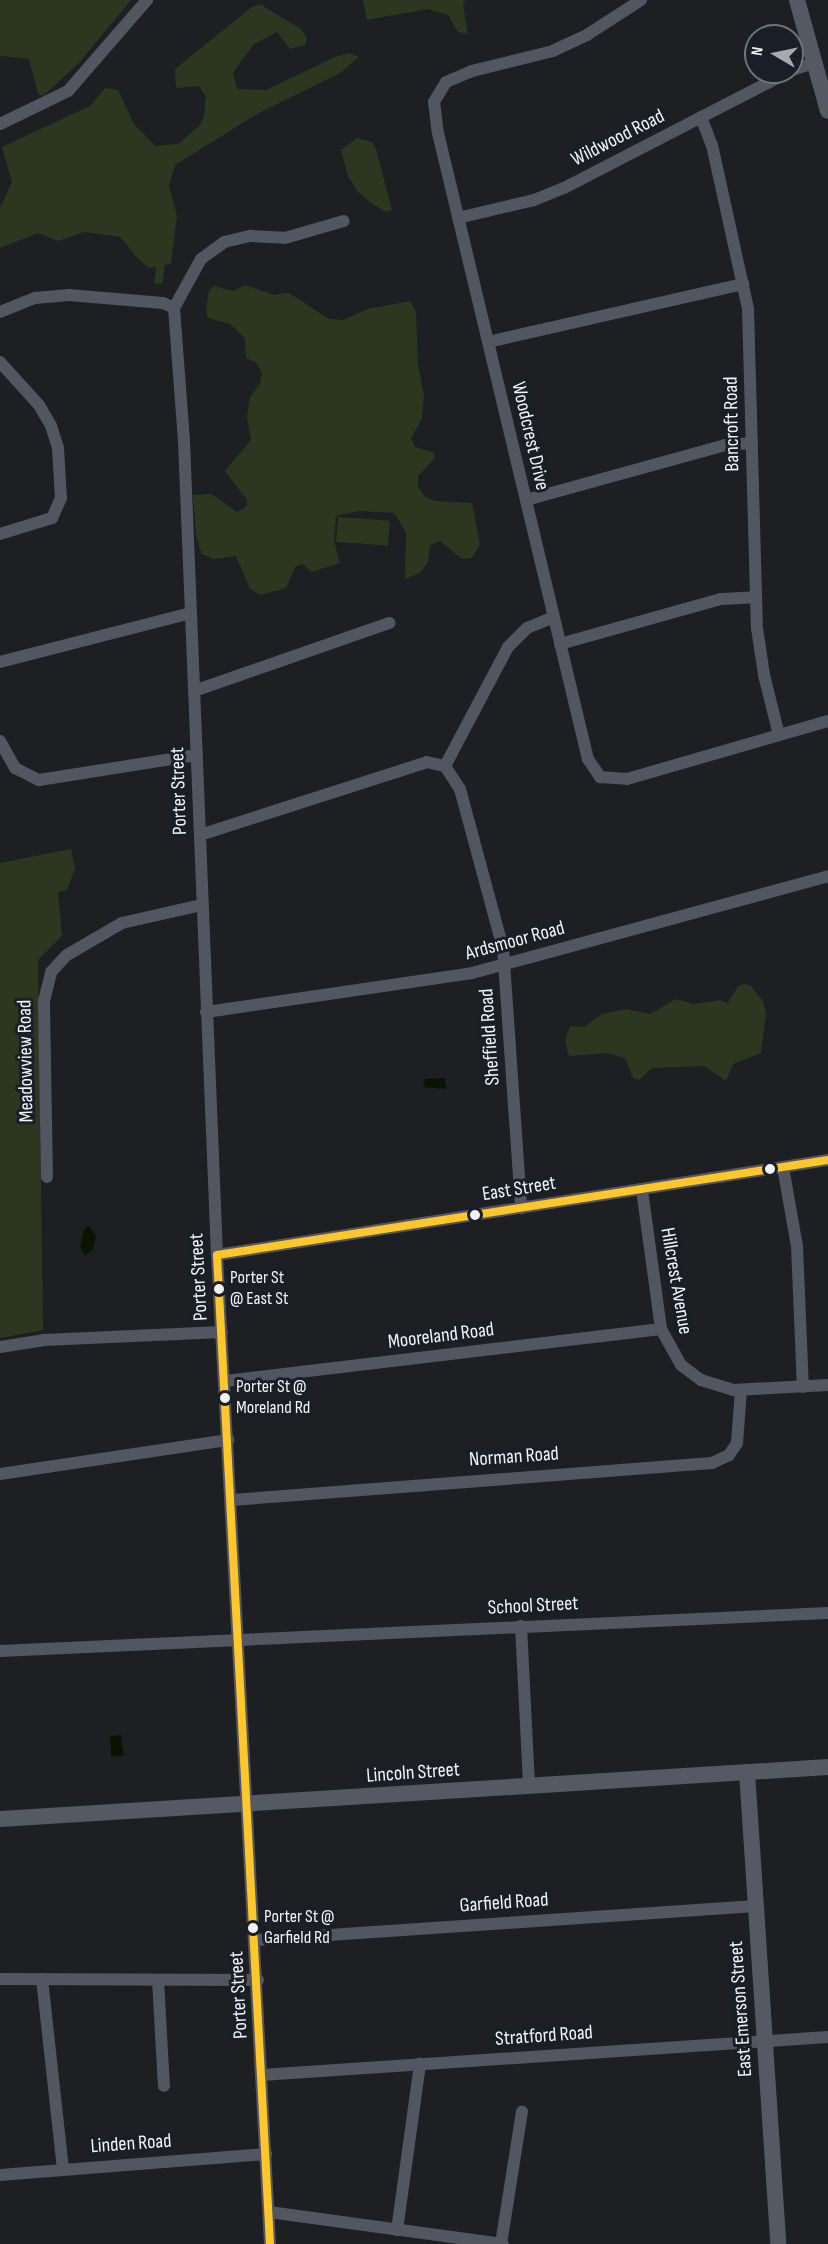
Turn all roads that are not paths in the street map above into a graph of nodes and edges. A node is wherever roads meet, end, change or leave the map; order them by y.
1 (147, 0) edge
2 (641, 0) edge
3 (797, 0) edge
4 (816, 62) junction
5 (804, 66) edge
6 (765, 84) edge
7 (828, 111) edge
8 (700, 117) junction
9 (0, 124) edge
10 (458, 218) junction
11 (344, 221) dead end
12 (744, 284) junction
13 (174, 308) junction
14 (0, 312) edge
15 (488, 342) junction
16 (0, 362) edge
17 (752, 443) junction
18 (526, 500) junction
19 (0, 534) edge
20 (756, 597) junction
21 (191, 614) junction
22 (554, 617) junction
23 (389, 623) dead end
24 (560, 644) junction
25 (0, 662) edge
26 (194, 691) junction
27 (828, 721) edge
28 (779, 735) junction
29 (0, 741) edge
30 (197, 755) junction
31 (445, 766) junction
32 (200, 836) junction
33 (828, 876) edge
34 (202, 905) junction
35 (505, 964) junction
36 (206, 1012) junction
37 (828, 1160) edge
38 (783, 1167) junction
39 (47, 1177) dead end
40 (642, 1190) junction
41 (521, 1208) junction
42 (217, 1255) junction
43 (661, 1329) junction
44 (222, 1332) junction
45 (0, 1347) edge
46 (225, 1381) junction
47 (828, 1385) edge
48 (803, 1387) junction
49 (741, 1390) junction
50 (228, 1440) junction
51 (0, 1474) edge
52 (232, 1500) junction
53 (828, 1613) edge
54 (521, 1626) junction
55 (241, 1640) junction
56 (0, 1651) edge
57 (828, 1767) edge
58 (747, 1772) junction
59 (529, 1786) junction
60 (249, 1804) junction
61 (0, 1819) edge
62 (756, 1906) junction
63 (256, 1940) junction
64 (0, 1979) edge
65 (42, 1979) junction
66 (158, 1980) junction
67 (258, 1980) junction
68 (828, 2037) edge
69 (764, 2041) junction
70 (420, 2064) junction
71 (262, 2075) junction
72 (164, 2086) dead end
73 (522, 2112) dead end
74 (266, 2154) junction
75 (63, 2169) junction
76 (0, 2175) edge
77 (269, 2212) junction
78 (397, 2230) junction
79 (270, 2244) edge
80 (502, 2244) edge
81 (778, 2244) edge

1 - 9 street
2 - 10 street, Woodcrest Drive
3 - 4 street
4 - 5 street, Wildwood Road
4 - 7 street
6 - 8 street, Wildwood Road
8 - 10 street, Wildwood Road
8 - 12 street, Bancroft Road
10 - 15 street, Woodcrest Drive
11 - 13 street
12 - 15 street
12 - 17 street, Bancroft Road
13 - 14 street
13 - 21 street, Porter Street
15 - 18 street, Woodcrest Drive
16 - 19 street
17 - 18 street
17 - 20 street, Bancroft Road
18 - 22 street, Woodcrest Drive
20 - 24 street
20 - 28 street, Bancroft Road
21 - 25 street
21 - 26 street, Porter Street
22 - 24 street, Woodcrest Drive
22 - 31 street
23 - 26 street
24 - 28 street, Woodcrest Drive
26 - 30 street, Porter Street
27 - 28 street, Woodcrest Drive
29 - 30 street
30 - 32 street, Porter Street
31 - 32 street
31 - 35 street, Sheffield Road
32 - 34 street, Porter Street
33 - 35 street, Ardsmoor Road
34 - 36 street, Porter Street
34 - 39 street, Meadowview Road
35 - 36 street, Ardsmoor Road
35 - 41 street, Sheffield Road
36 - 42 street, Porter Street
37 - 38 street, East Street
38 - 40 street, East Street
38 - 48 street
40 - 41 street, East Street
40 - 43 street, Hillcrest Avenue
41 - 42 street, East Street
42 - 44 street, Porter Street
43 - 46 street, Mooreland Road
43 - 49 street, Hillcrest Avenue
44 - 45 street
44 - 46 street, Porter Street
46 - 50 street, Porter Street
47 - 48 street, Hillcrest Avenue
48 - 49 street, Hillcrest Avenue
49 - 52 street, Norman Road
50 - 51 street
50 - 52 street, Porter Street
52 - 55 street, Porter Street
53 - 54 street, School Street
54 - 55 street, School Street
54 - 59 street
55 - 56 street, School Street
55 - 60 street, Porter Street
57 - 58 street, Lincoln Street
58 - 59 street, Lincoln Street
58 - 62 street, East Emerson Street
59 - 60 street, Lincoln Street
60 - 61 street, Lincoln Street
60 - 63 street, Porter Street
62 - 63 street, Garfield Road
62 - 69 street, East Emerson Street
63 - 67 street, Porter Street
64 - 65 street
65 - 66 street
65 - 75 street
66 - 67 street
66 - 72 street
67 - 71 street, Porter Street
68 - 69 street, Stratford Road
69 - 70 street, Stratford Road
69 - 81 street, East Emerson Street
70 - 71 street, Stratford Road
70 - 78 street
71 - 74 street, Porter Street
73 - 80 street
74 - 75 street, Linden Road
74 - 77 street, Porter Street
75 - 76 street, Linden Road
77 - 78 street
77 - 79 street, Porter Street
78 - 80 street

